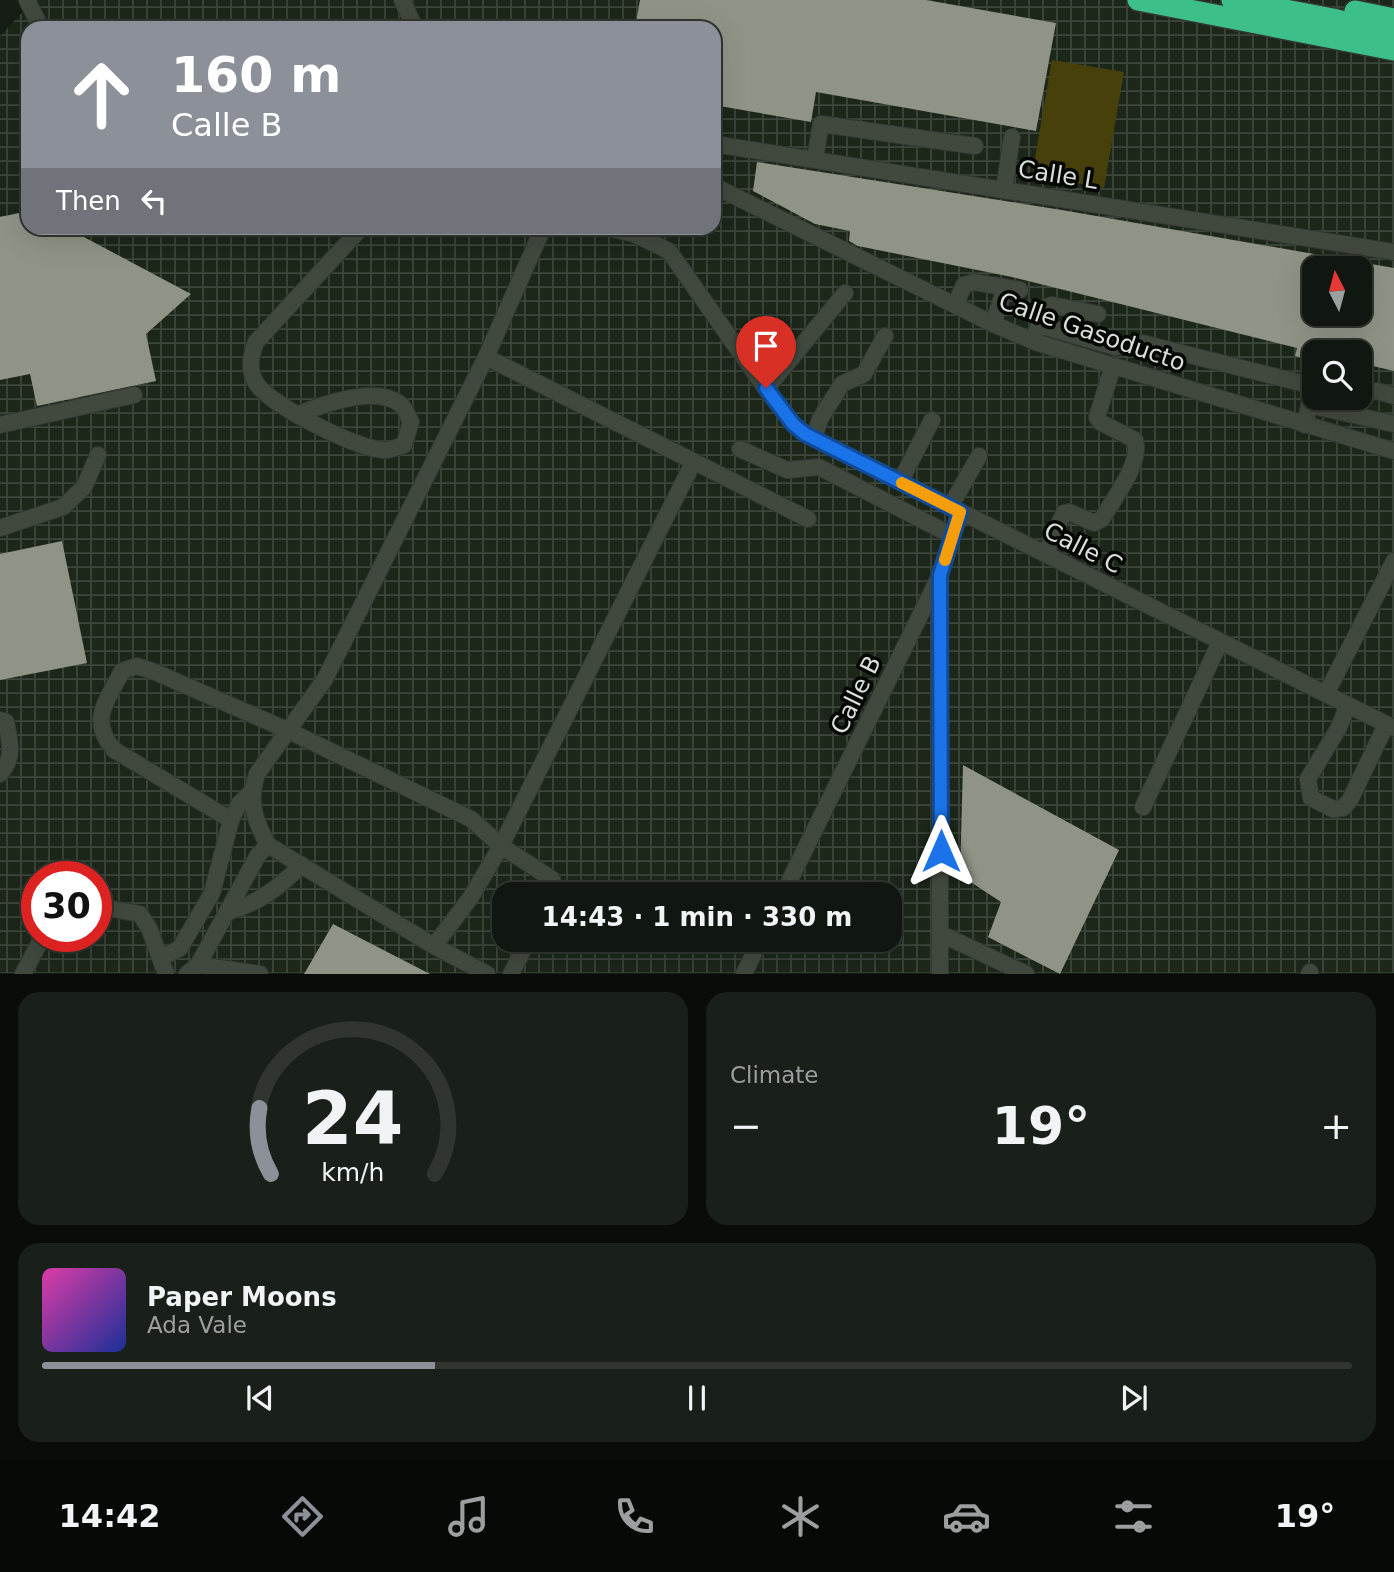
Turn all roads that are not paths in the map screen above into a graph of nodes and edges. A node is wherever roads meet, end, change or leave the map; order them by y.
1 (27, 0) edge
2 (402, 0) edge
3 (1138, 0) edge
4 (1232, 0) edge
5 (1305, 0) edge
6 (1394, 19) edge
7 (38, 21) edge
8 (412, 21) edge
9 (1394, 35) edge
10 (1394, 50) edge
11 (1012, 136) dead end
12 (721, 145) edge
13 (975, 146) dead end
14 (815, 158) junction
15 (721, 189) edge
16 (1004, 189) junction
17 (355, 235) edge
18 (540, 235) edge
19 (636, 235) edge
20 (1394, 253) edge
21 (845, 293) dead end
22 (954, 305) junction
23 (1098, 314) dead end
24 (993, 324) junction
25 (1036, 333) junction
26 (885, 336) dead end
27 (486, 357) junction
28 (1113, 366) junction
29 (1302, 383) edge
30 (766, 388) junction
31 (1372, 392) edge
32 (134, 395) dead end
33 (1394, 396) edge
34 (1308, 410) edge
35 (1331, 410) edge
36 (299, 414) junction
37 (932, 420) dead end
38 (1394, 424) edge
39 (0, 425) edge
40 (1305, 425) junction
41 (814, 438) junction
42 (740, 449) dead end
43 (1394, 451) edge
44 (98, 455) dead end
45 (979, 456) dead end
46 (693, 463) junction
47 (900, 482) junction
48 (955, 510) junction
49 (808, 519) dead end
50 (0, 528) edge
51 (953, 536) junction
52 (1045, 554) junction
53 (1394, 561) edge
54 (940, 575) junction
55 (1220, 642) junction
56 (1326, 694) junction
57 (1348, 706) junction
58 (0, 720) edge
59 (1390, 727) edge
60 (287, 730) junction
61 (0, 774) edge
62 (251, 792) junction
63 (1143, 807) dead end
64 (231, 820) junction
65 (268, 845) junction
66 (501, 846) junction
67 (302, 865) junction
68 (553, 882) edge
69 (789, 882) edge
70 (112, 909) edge
71 (227, 912) junction
72 (942, 934) junction
73 (434, 946) junction
74 (35, 952) edge
75 (522, 952) edge
76 (754, 952) edge
77 (164, 966) edge
78 (192, 969) edge
79 (243, 972) edge
80 (23, 974) edge
81 (487, 974) edge
82 (511, 974) edge
83 (744, 974) edge
84 (940, 974) edge
85 (1026, 974) edge

1 - 7 street
2 - 8 street
3 - 10 highway
4 - 9 highway
5 - 6 highway
11 - 16 street
12 - 14 street, Calle L
13 - 14 street
14 - 16 street, Calle L
15 - 22 street, Calle Gasoducto
16 - 20 street, Calle L
17 - 36 street
18 - 27 street
19 - 30 street, Calle C
21 - 30 street
22 - 24 street, Calle Gasoducto
22 - 24 street
23 - 25 street
24 - 25 street, Calle Gasoducto
25 - 28 street, Calle Gasoducto
25 - 29 street
26 - 41 street
27 - 46 street
27 - 60 street
28 - 40 street, Calle Gasoducto
28 - 52 street
30 - 41 street, Calle C
31 - 33 street
32 - 39 street
34 - 40 street
35 - 38 street
36 - 36 street
37 - 47 street
40 - 43 street, Calle Gasoducto
41 - 47 street, Calle C
42 - 51 street
44 - 50 street
45 - 48 street, Calle B
46 - 49 street
46 - 66 street
47 - 48 street, Calle C
48 - 51 street, Calle B
48 - 52 street, Calle C
51 - 54 street, Calle B
52 - 55 street, Calle C
53 - 56 street
54 - 69 street, Calle B
54 - 72 street
55 - 56 street, Calle C
55 - 63 street
56 - 57 street, Calle C
57 - 59 street, Calle C
57 - 59 street
58 - 61 street
60 - 62 street
60 - 64 street
60 - 66 street
62 - 64 street
62 - 65 street
64 - 77 street
65 - 67 street
65 - 71 street
66 - 68 street
66 - 73 street
67 - 71 street
67 - 73 street
70 - 77 street
71 - 78 street
72 - 84 street
72 - 85 street
73 - 81 street
74 - 80 street
75 - 82 street
76 - 83 street
78 - 79 street

